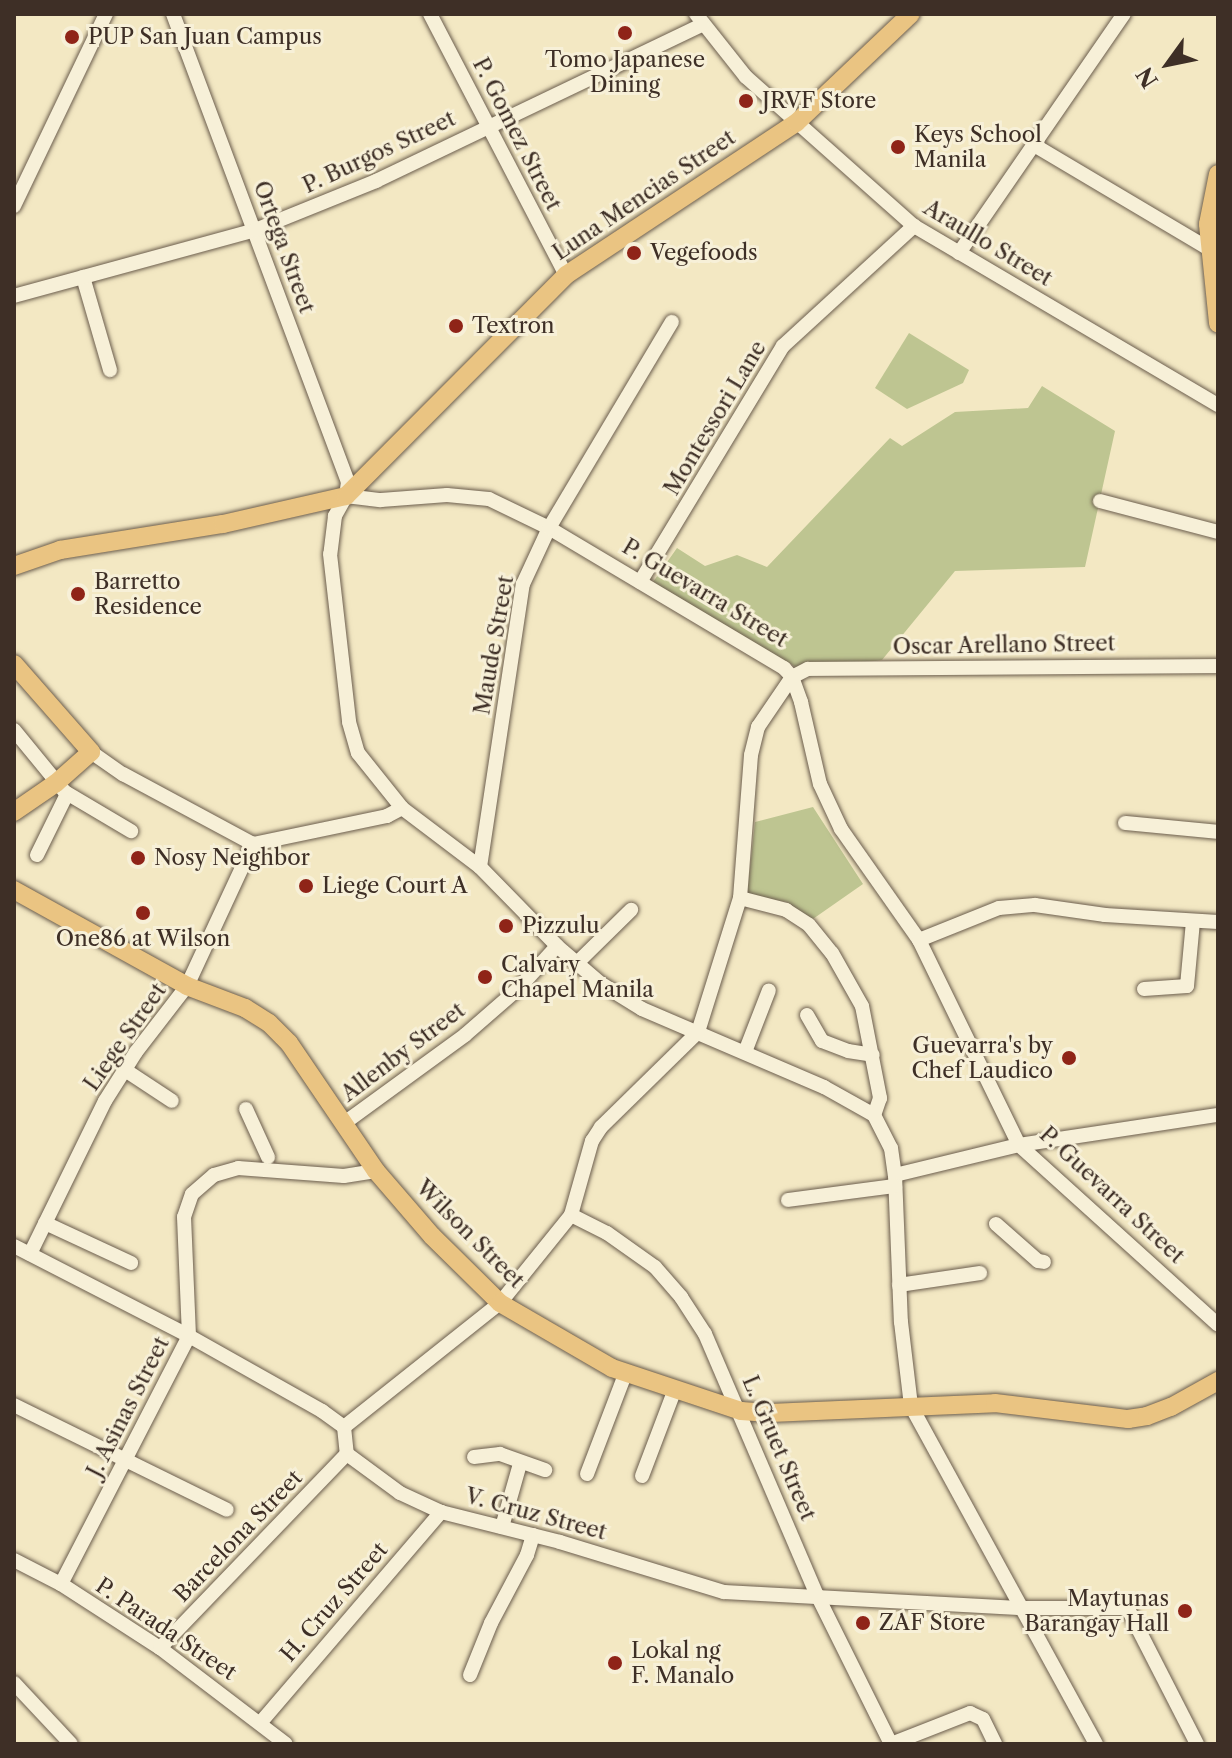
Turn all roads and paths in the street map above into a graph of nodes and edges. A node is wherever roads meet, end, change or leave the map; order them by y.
1 (106, 14) edge
2 (173, 14) edge
3 (430, 14) edge
4 (911, 14) edge
5 (1124, 14) edge
6 (699, 20) edge
7 (796, 123) junction
8 (486, 126) junction
9 (1034, 145) junction
10 (1218, 174) edge
11 (14, 206) edge
12 (914, 226) junction
13 (255, 230) junction
14 (1214, 252) edge
15 (959, 253) junction
16 (566, 275) junction
17 (83, 277) junction
18 (14, 296) edge
19 (672, 322) dead end
20 (1218, 323) edge
21 (110, 370) dead end
22 (1218, 405) edge
23 (346, 496) junction
24 (1100, 501) dead end
25 (549, 528) junction
26 (1218, 532) edge
27 (14, 566) edge
28 (640, 582) junction
29 (14, 664) edge
30 (1218, 666) edge
31 (792, 677) junction
32 (14, 730) edge
33 (91, 752) junction
34 (62, 788) junction
35 (402, 808) junction
36 (14, 812) edge
37 (1125, 823) dead end
38 (131, 831) dead end
39 (1218, 832) edge
40 (253, 844) junction
41 (37, 855) dead end
42 (480, 867) junction
43 (14, 890) edge
44 (740, 898) junction
45 (631, 910) dead end
46 (1193, 921) junction
47 (1218, 922) edge
48 (919, 940) junction
49 (557, 946) junction
50 (577, 963) junction
51 (187, 986) junction
52 (1144, 989) dead end
53 (769, 990) dead end
54 (807, 1015) dead end
55 (698, 1032) junction
56 (745, 1052) junction
57 (873, 1055) junction
58 (125, 1070) junction
59 (172, 1101) dead end
60 (246, 1109) dead end
61 (874, 1115) junction
62 (1218, 1115) edge
63 (343, 1124) junction
64 (1019, 1145) junction
65 (268, 1157) dead end
66 (376, 1171) junction
67 (895, 1181) junction
68 (788, 1200) dead end
69 (571, 1215) junction
70 (45, 1223) junction
71 (996, 1224) dead end
72 (14, 1246) edge
73 (30, 1254) junction
74 (1044, 1262) dead end
75 (131, 1263) dead end
76 (980, 1273) dead end
77 (899, 1285) junction
78 (500, 1303) junction
79 (1218, 1325) edge
80 (189, 1336) junction
81 (626, 1372) junction
82 (1218, 1381) edge
83 (675, 1389) junction
84 (14, 1405) edge
85 (911, 1406) junction
86 (741, 1411) junction
87 (344, 1427) junction
88 (347, 1454) junction
89 (474, 1457) dead end
90 (125, 1460) junction
91 (520, 1464) junction
92 (545, 1470) dead end
93 (587, 1474) dead end
94 (642, 1476) dead end
95 (227, 1510) dead end
96 (441, 1512) junction
97 (502, 1527) junction
98 (530, 1534) junction
99 (14, 1560) edge
100 (61, 1584) junction
101 (817, 1595) junction
102 (1019, 1608) junction
103 (160, 1648) junction
104 (470, 1675) dead end
105 (14, 1683) edge
106 (261, 1722) junction
107 (71, 1744) edge
108 (286, 1744) edge
109 (891, 1744) edge
110 (995, 1744) edge
111 (1096, 1744) edge
112 (1197, 1744) edge

1 - 11 street
2 - 13 street, Ortega Street
3 - 8 street, P. Gomez Street
4 - 7 main road, Luna Mencias Street
5 - 9 street
6 - 7 street, Araullo Street
6 - 8 street, P. Burgos Street
7 - 12 street, Araullo Street
7 - 16 main road, Luna Mencias Street
8 - 13 street, P. Burgos Street
8 - 16 street, P. Gomez Street
9 - 14 street
9 - 15 street
10 - 14 main road
12 - 15 street, Araullo Street
12 - 28 street, Montessori Lane
13 - 17 street, P. Burgos Street
13 - 23 street, Ortega Street
14 - 20 main road
15 - 22 street, Araullo Street
16 - 23 main road, Luna Mencias Street
17 - 18 street, P. Burgos Street
17 - 21 street
19 - 25 street, Maude Street
23 - 25 street, P. Guevarra Street
23 - 27 main road, P. Guevarra Street
23 - 35 street
24 - 26 street
25 - 28 street, P. Guevarra Street
25 - 42 street, Maude Street
28 - 31 street, P. Guevarra Street
29 - 33 main road
30 - 31 street, Oscar Arellano Street
31 - 44 street
31 - 48 street, P. Guevarra Street
32 - 34 street
33 - 34 main road
33 - 40 street
34 - 36 main road
34 - 38 street
34 - 41 street
35 - 40 street
35 - 42 street
37 - 39 street
40 - 51 street, Liege Street
42 - 49 street
43 - 51 main road, Wilson Street
44 - 55 street
44 - 57 street
45 - 50 street
46 - 47 street
46 - 48 street
46 - 52 street
48 - 64 street, P. Guevarra Street
49 - 50 street
49 - 63 street, Allenby Street
50 - 55 street
51 - 58 street, Liege Street
51 - 63 main road, Wilson Street
53 - 56 street
54 - 57 street
55 - 56 street
55 - 69 street
56 - 61 street
57 - 61 street
58 - 59 street
58 - 70 street, Liege Street
60 - 65 street
61 - 67 street
62 - 64 street
63 - 66 main road, Wilson Street
64 - 67 street
64 - 79 street, P. Guevarra Street
66 - 78 main road, Wilson Street
66 - 80 street, J. Asinas Street
67 - 68 street
67 - 77 street
69 - 78 street
69 - 86 street, L. Gruet Street
70 - 73 street, Liege Street
70 - 75 street
71 - 74 street
72 - 73 street
73 - 80 street
76 - 77 street
77 - 85 street
78 - 81 main road, Wilson Street
78 - 87 street
80 - 87 street
80 - 90 street, J. Asinas Street
81 - 83 main road, Wilson Street
81 - 93 street
82 - 85 main road, Wilson Street
83 - 86 main road, Wilson Street
83 - 94 street
84 - 90 street
85 - 86 main road, Wilson Street
85 - 102 street
86 - 101 street, L. Gruet Street
87 - 88 street
88 - 96 street, V. Cruz Street
88 - 103 street, Barcelona Street
89 - 91 street
90 - 95 street
90 - 100 street, J. Asinas Street
91 - 92 street
91 - 97 street
96 - 97 street, V. Cruz Street
96 - 106 street, H. Cruz Street
97 - 98 street, V. Cruz Street
98 - 101 street, V. Cruz Street
98 - 104 street
99 - 100 street, P. Parada Street
100 - 103 street, P. Parada Street
101 - 102 street, V. Cruz Street
101 - 109 street, L. Gruet Street
102 - 111 street
102 - 112 street, V. Cruz Street
103 - 106 street, P. Parada Street
105 - 107 street
106 - 108 street, P. Parada Street
109 - 110 street

